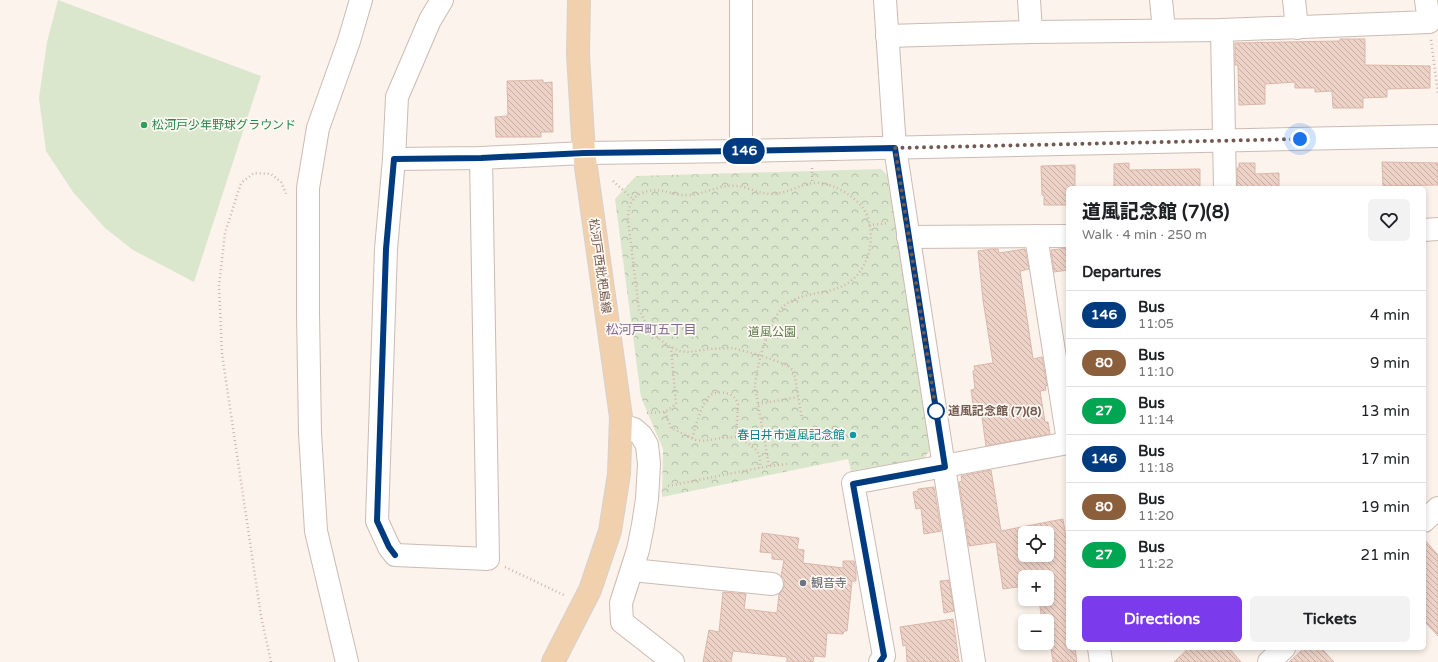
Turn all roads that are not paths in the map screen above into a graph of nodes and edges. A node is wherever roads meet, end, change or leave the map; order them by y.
1 (361, 0) edge
2 (442, 0) edge
3 (580, 0) edge
4 (741, 0) edge
5 (885, 0) edge
6 (1029, 0) edge
7 (1161, 0) edge
8 (1294, 0) edge
9 (1426, 0) edge
10 (1297, 28) junction
11 (1164, 30) junction
12 (1222, 30) junction
13 (1031, 32) junction
14 (888, 36) junction
15 (1438, 136) edge
16 (1223, 141) junction
17 (895, 148) junction
18 (742, 151) junction
19 (584, 153) junction
20 (481, 158) junction
21 (394, 159) junction
22 (1225, 186) edge
23 (1438, 229) edge
24 (1426, 230) edge
25 (1036, 236) junction
26 (1066, 236) edge
27 (908, 237) junction
28 (621, 425) junction
29 (1066, 429) edge
30 (1066, 442) edge
31 (945, 467) junction
32 (1438, 508) edge
33 (1426, 518) edge
34 (632, 570) junction
35 (772, 584) dead end
36 (1099, 650) edge
37 (1258, 650) edge
38 (1282, 650) edge
39 (347, 662) edge
40 (552, 662) edge
41 (673, 662) edge
42 (880, 662) edge
43 (974, 662) edge
44 (1101, 662) edge
45 (1269, 662) edge

1 - 39 street
2 - 21 street
3 - 19 main road, 松河戸西枇杷島線
4 - 18 street
5 - 14 street
6 - 13 street
7 - 11 street
8 - 10 street
9 - 10 street
10 - 12 street
11 - 12 street
11 - 13 street
12 - 16 street
13 - 14 street
14 - 17 street
15 - 16 street
16 - 17 street
16 - 22 street
17 - 18 street
17 - 27 street
18 - 19 street
19 - 20 street
19 - 28 main road, 松河戸西枇杷島線
20 - 21 street
20 - 21 street
23 - 24 street
25 - 26 street
25 - 27 street
25 - 29 street
27 - 31 street
28 - 34 street
28 - 40 main road, 松河戸西枇杷島線
30 - 31 street
31 - 42 street
31 - 43 street
32 - 33 street
34 - 35 street
34 - 41 street
36 - 44 street
37 - 45 street
38 - 45 street

